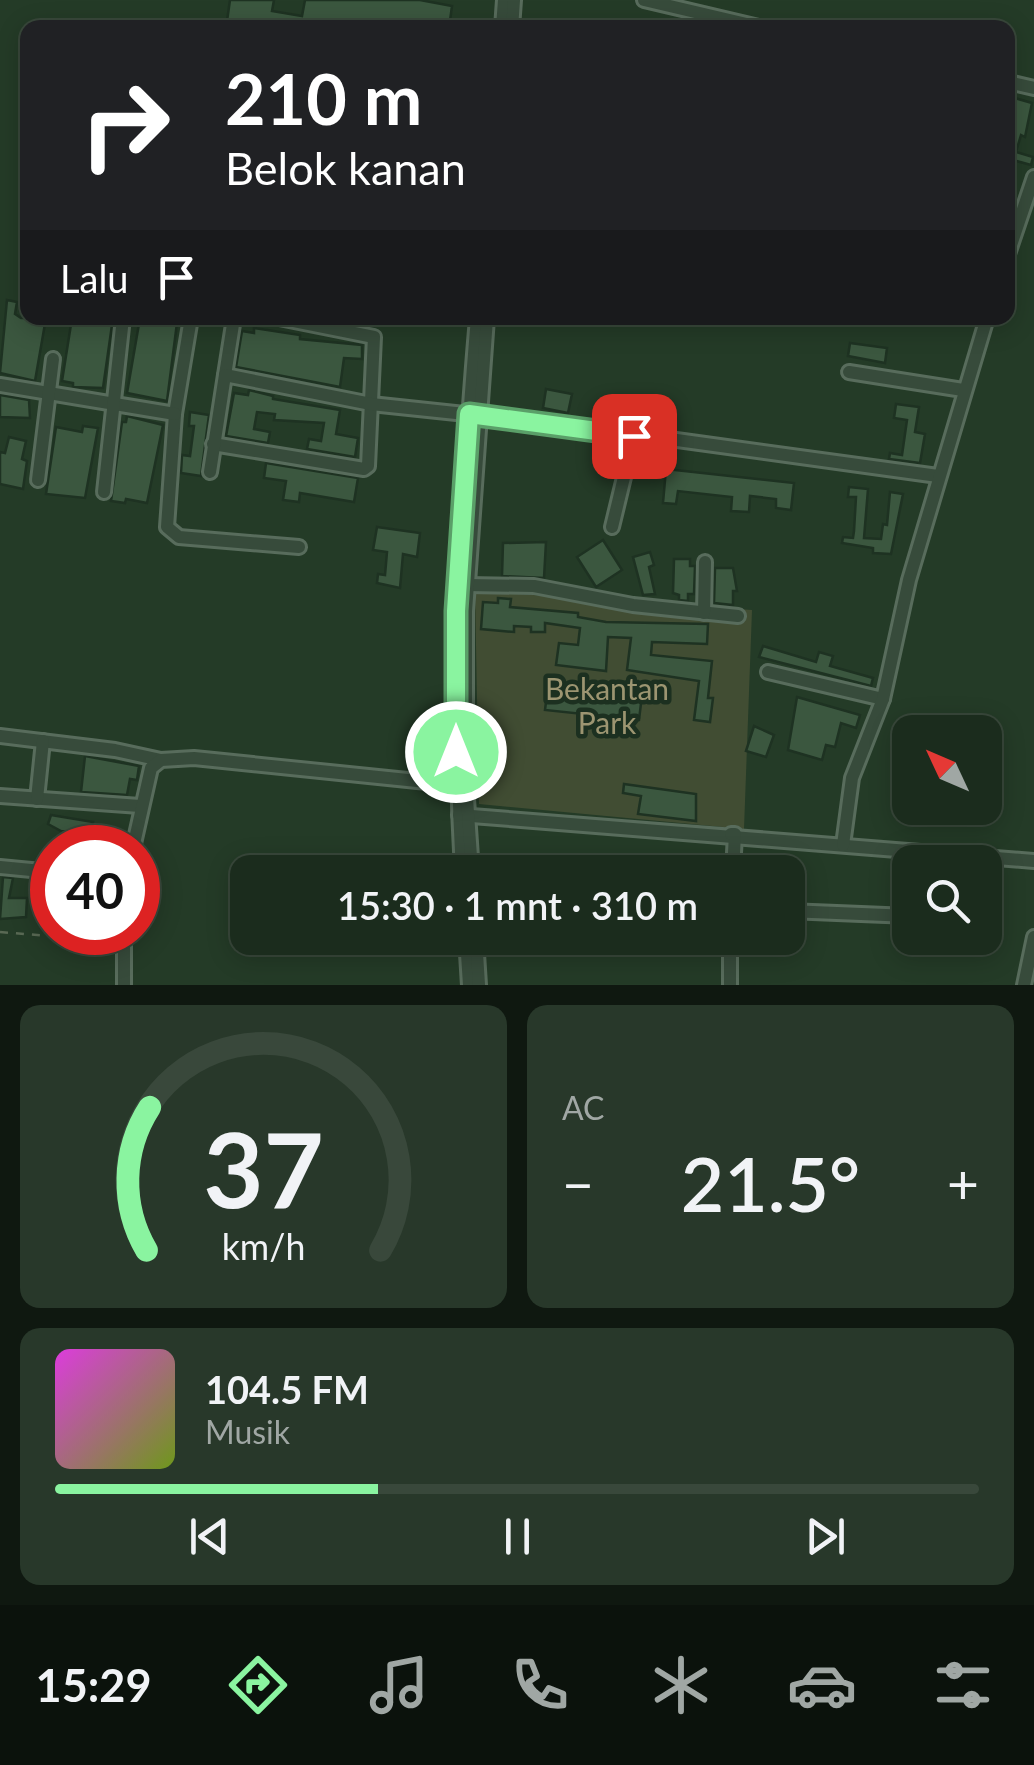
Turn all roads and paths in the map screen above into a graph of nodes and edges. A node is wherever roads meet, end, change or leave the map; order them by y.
1 (644, 0) edge
2 (669, 3) edge
3 (733, 20) edge
4 (1034, 177) edge
5 (1015, 230) edge
6 (122, 325) edge
7 (189, 325) edge
8 (233, 325) edge
9 (312, 325) edge
10 (376, 325) edge
11 (477, 325) edge
12 (486, 325) edge
13 (985, 325) edge
14 (375, 338) junction
15 (53, 359) dead end
16 (849, 372) dead end
17 (225, 375) junction
18 (0, 385) edge
19 (963, 390) junction
20 (50, 393) junction
21 (112, 404) junction
22 (371, 404) junction
23 (175, 414) junction
24 (475, 414) junction
25 (634, 436) junction
26 (213, 444) junction
27 (210, 472) dead end
28 (938, 476) junction
29 (38, 480) dead end
30 (104, 492) dead end
31 (612, 526) dead end
32 (299, 547) dead end
33 (705, 562) dead end
34 (467, 584) junction
35 (704, 613) junction
36 (738, 616) dead end
37 (461, 633) junction
38 (768, 672) dead end
39 (883, 700) junction
40 (0, 736) edge
41 (44, 741) junction
42 (162, 760) junction
43 (456, 785) junction
44 (0, 796) edge
45 (37, 799) junction
46 (140, 806) junction
47 (465, 813) junction
48 (137, 825) edge
49 (735, 834) junction
50 (842, 845) junction
51 (892, 852) edge
52 (463, 855) edge
53 (470, 855) edge
54 (734, 855) edge
55 (1002, 859) edge
56 (1034, 860) edge
57 (0, 867) edge
58 (30, 870) edge
59 (805, 912) edge
60 (892, 915) edge
61 (0, 932) edge
62 (30, 933) edge
63 (1034, 937) edge
64 (123, 955) edge
65 (467, 955) edge
66 (477, 955) edge
67 (730, 955) edge
68 (124, 985) edge
69 (469, 985) edge
70 (479, 985) edge
71 (730, 985) edge
72 (1024, 985) edge

1 - 2 street
2 - 3 street
4 - 5 street
6 - 21 street
7 - 23 street
8 - 17 street
9 - 14 street
10 - 14 street
11 - 24 street
12 - 24 street
13 - 19 street
14 - 22 street
15 - 20 street
16 - 19 street
17 - 22 street
17 - 26 street
18 - 20 street
19 - 28 street
20 - 21 street
20 - 29 street
21 - 23 street
21 - 30 street
22 - 24 street
22 - 26 street
23 - 32 street
24 - 25 street
24 - 34 street
24 - 37 street
25 - 28 street
25 - 31 street
26 - 27 street
28 - 39 street
33 - 35 street
34 - 35 street
34 - 37 street
35 - 36 street
37 - 43 street
37 - 47 street
38 - 39 street
39 - 50 street
40 - 41 street
41 - 42 street
41 - 45 street
42 - 43 street
42 - 46 street
43 - 47 street
44 - 45 street
45 - 46 street
46 - 48 street
47 - 49 street
47 - 52 street
47 - 53 street
49 - 50 street
49 - 54 street
50 - 51 street
55 - 56 street
57 - 58 street
59 - 60 street
61 - 62 path
63 - 72 street
64 - 68 street
65 - 69 street
66 - 70 street
67 - 71 street

